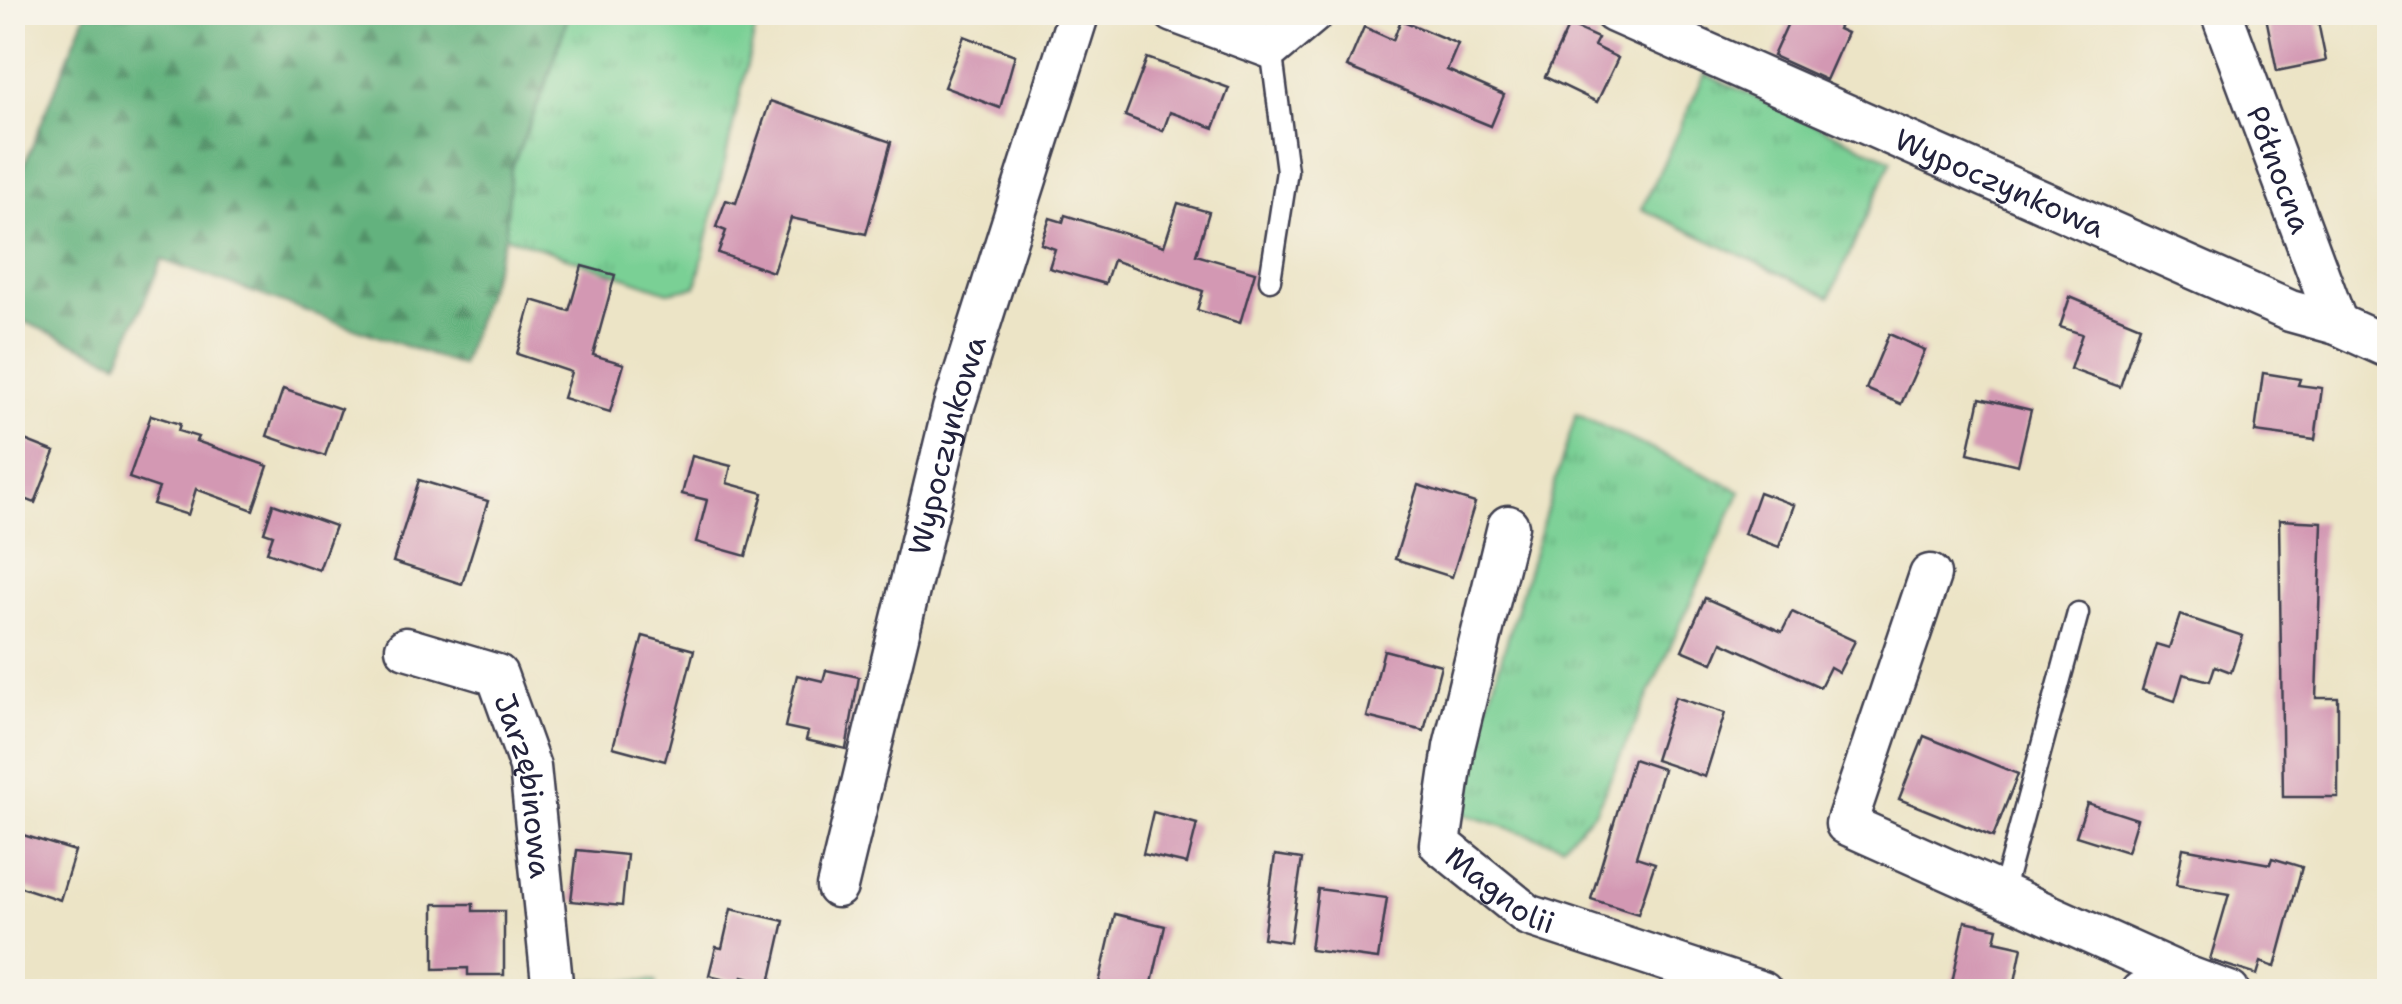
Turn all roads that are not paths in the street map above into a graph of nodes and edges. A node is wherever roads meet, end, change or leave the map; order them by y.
1 (1079, 12) edge
2 (1174, 12) edge
3 (1314, 12) edge
4 (1614, 12) edge
5 (2221, 12) edge
6 (1271, 48) junction
7 (1270, 280) dead end
8 (2337, 324) junction
9 (2390, 348) edge
10 (1508, 526) dead end
11 (1930, 576) dead end
12 (2078, 613) dead end
13 (406, 648) dead end
14 (837, 887) dead end
15 (2002, 892) junction
16 (2183, 976) junction
17 (552, 992) edge
18 (1762, 992) edge
19 (2141, 992) edge
20 (2229, 992) edge

1 - 14 street, Wypoczynkowa
2 - 6 street
3 - 6 street
4 - 8 street, Wypoczynkowa
5 - 8 street, Północna
6 - 7 lane
8 - 9 street, Wypoczynkowa
10 - 18 street, Magnolii
11 - 15 street
12 - 15 lane
13 - 17 street, Jarzębinowa
15 - 16 street
16 - 19 street
16 - 20 street

